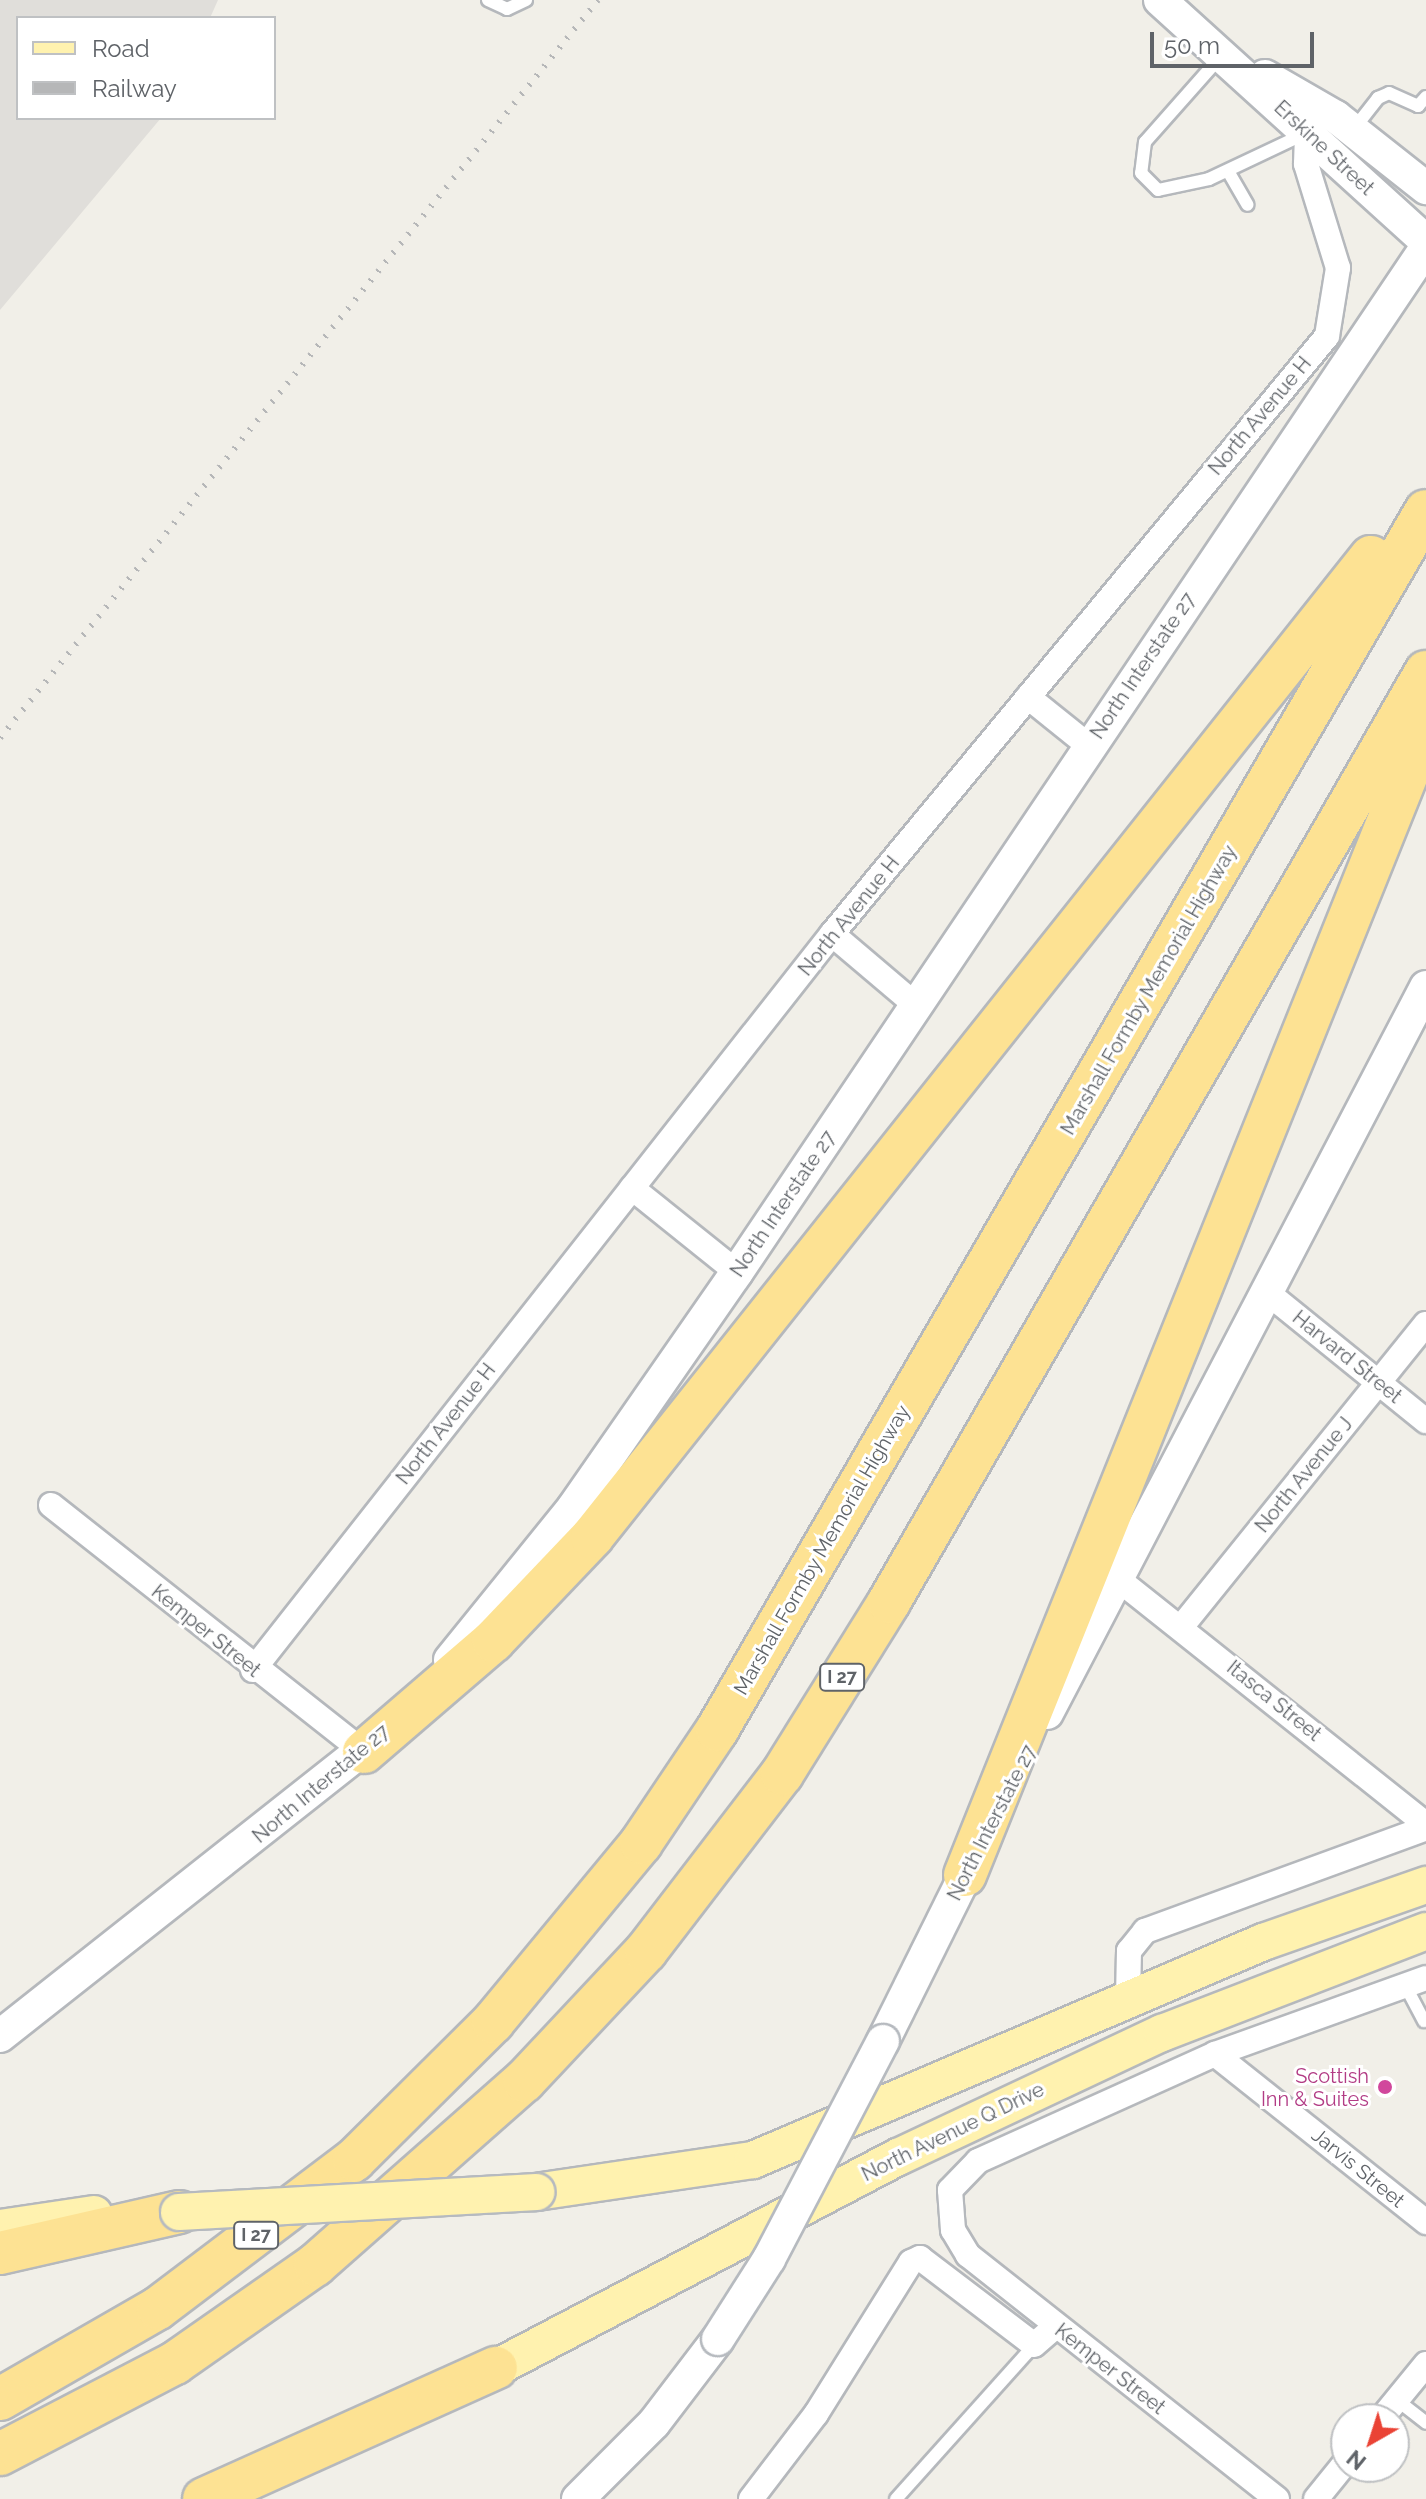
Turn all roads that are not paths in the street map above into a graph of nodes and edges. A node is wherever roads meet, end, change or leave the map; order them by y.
1 (488, 0) edge
2 (526, 0) edge
3 (1160, 0) edge
4 (1224, 52) junction
5 (1426, 97) edge
6 (1353, 130) junction
7 (1307, 133) junction
8 (1228, 171) junction
9 (1426, 188) edge
10 (1248, 205) dead end
11 (1426, 241) edge
12 (1426, 248) edge
13 (1426, 482) edge
14 (1426, 511) edge
15 (1426, 672) edge
16 (1028, 697) junction
17 (1426, 727) edge
18 (1089, 746) junction
19 (832, 934) junction
20 (1423, 1001) edge
21 (918, 1007) junction
22 (632, 1188) junction
23 (737, 1272) junction
24 (1269, 1294) junction
25 (1426, 1324) edge
26 (1379, 1383) junction
27 (1426, 1421) edge
28 (51, 1505) dead end
29 (1119, 1580) junction
30 (1182, 1626) junction
31 (253, 1670) junction
32 (364, 1752) junction
33 (1426, 1826) edge
34 (965, 1875) junction
35 (1426, 1885) edge
36 (1426, 1931) edge
37 (1415, 1982) edge
38 (1128, 1998) junction
39 (1424, 2021) dead end
40 (0, 2036) edge
41 (1215, 2054) junction
42 (179, 2212) junction
43 (1426, 2222) edge
44 (0, 2228) edge
45 (953, 2230) joint
46 (0, 2253) edge
47 (1056, 2326) junction
48 (1034, 2345) junction
49 (1426, 2364) edge
50 (496, 2368) junction
51 (0, 2399) edge
52 (1397, 2400) junction
53 (1394, 2403) edge
54 (1426, 2423) edge
55 (0, 2454) edge
56 (1330, 2482) edge
57 (204, 2499) edge
58 (249, 2499) edge
59 (578, 2499) edge
60 (751, 2499) edge
61 (896, 2499) edge
62 (1277, 2499) edge
63 (1316, 2499) edge

1 - 2 lane
3 - 4 main road, Erskine Street
4 - 6 main road, Erskine Street
4 - 7 main road, Erskine Street
4 - 8 lane
5 - 6 lane
6 - 9 main road, Erskine Street
7 - 8 lane
7 - 11 main road, Erskine Street
7 - 16 street, North Avenue H
8 - 10 lane
12 - 18 main road, North Interstate 27
13 - 32 highway
14 - 51 highway, Marshall Formby Memorial Highway / I 27
15 - 55 highway, I 27
16 - 18 street
16 - 19 street, North Avenue H
17 - 34 highway
18 - 21 main road, North Interstate 27
19 - 21 street
19 - 22 street, North Avenue H
20 - 24 main road, North Interstate 27
21 - 23 main road, North Interstate 27
22 - 23 street
22 - 31 street, North Avenue H
23 - 32 main road, North Interstate 27
24 - 26 street, Harvard Street
24 - 29 main road, North Interstate 27
25 - 26 street, North Avenue J
26 - 27 street, Harvard Street
26 - 30 street, North Avenue J
28 - 31 street, Kemper Street
29 - 30 street, Itasca Street
29 - 34 main road, North Interstate 27
30 - 33 street, Itasca Street
31 - 32 street, Kemper Street
32 - 40 main road, North Interstate 27
33 - 38 street
34 - 59 main road, North Interstate 27, bridge
35 - 38 main road
36 - 50 main road, North Avenue Q Drive
37 - 39 lane
37 - 41 street, North Avenue Q Drive
38 - 42 main road, bridge
41 - 43 street, Jarvis Street
41 - 45 street, North Avenue Q Drive
42 - 44 main road
42 - 46 highway
45 - 47 street, Kemper Street
47 - 48 street
47 - 62 street, Kemper Street
48 - 60 street
48 - 61 lane
49 - 52 street
50 - 57 highway
50 - 58 main road, North Avenue Q Drive
52 - 53 street
52 - 54 lane
56 - 63 street

